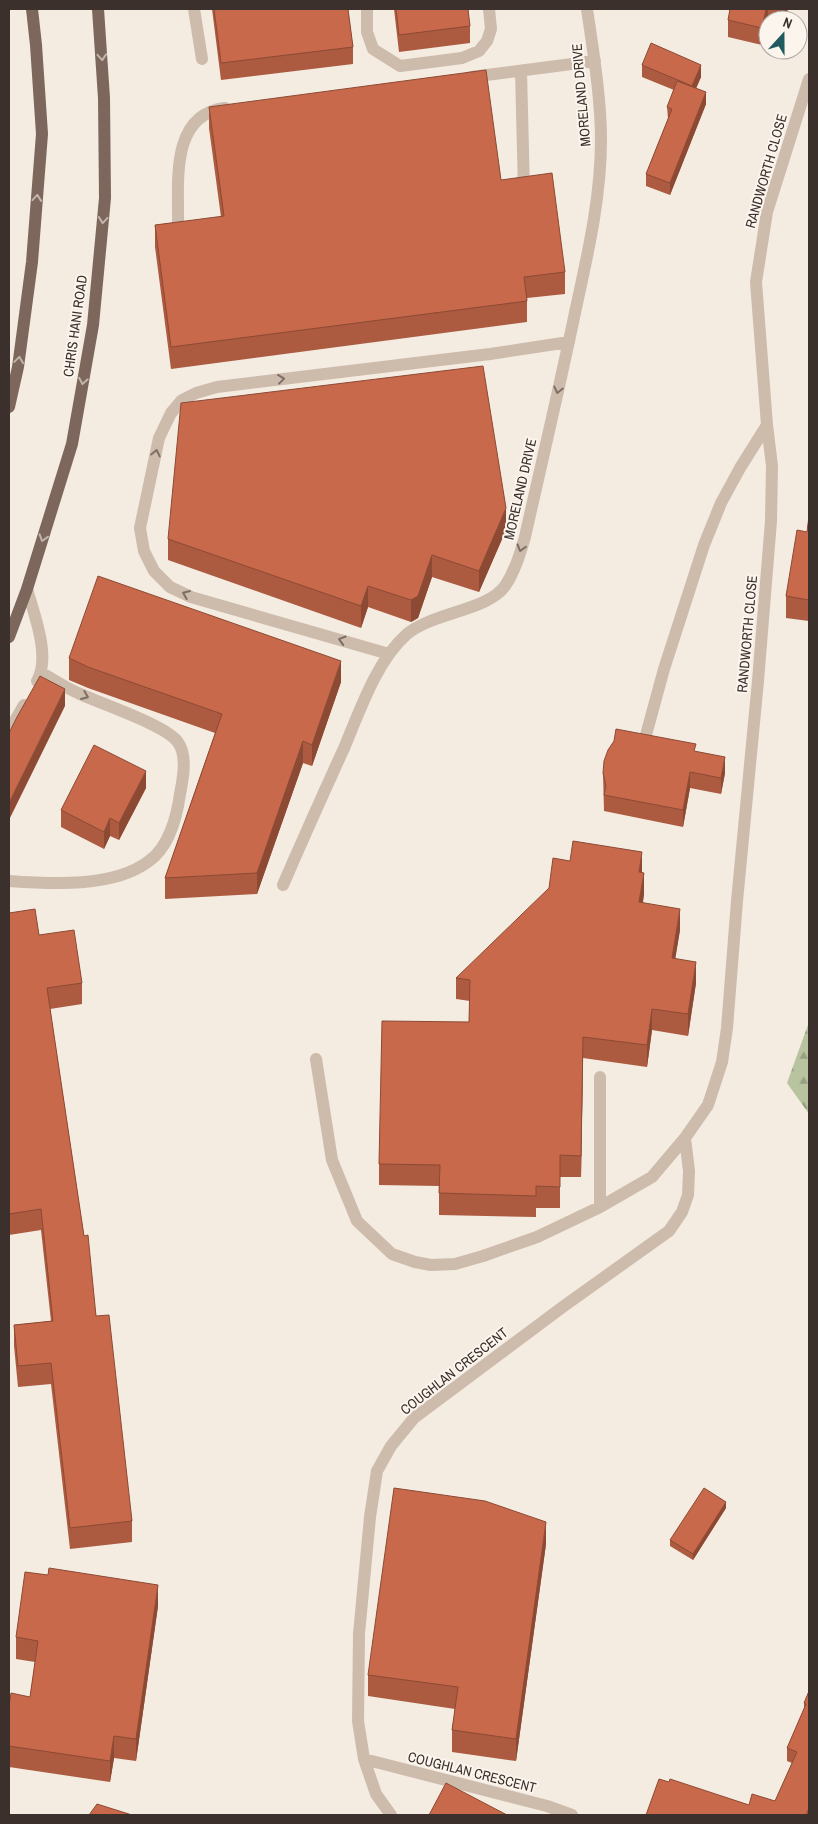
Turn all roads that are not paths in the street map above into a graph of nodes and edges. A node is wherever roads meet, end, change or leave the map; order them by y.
1 (32, 9) edge
2 (98, 9) edge
3 (194, 9) edge
4 (367, 9) edge
5 (489, 9) edge
6 (587, 9) edge
7 (202, 59) dead end
8 (595, 61) junction
9 (521, 70) junction
10 (462, 78) edge
11 (809, 79) edge
12 (236, 107) edge
13 (524, 191) edge
14 (178, 225) edge
15 (569, 342) junction
16 (9, 407) edge
17 (766, 424) junction
18 (27, 589) junction
19 (9, 637) edge
20 (389, 654) junction
21 (42, 673) junction
22 (9, 731) edge
23 (646, 735) edge
24 (9, 881) edge
25 (283, 885) dead end
26 (316, 1059) dead end
27 (600, 1077) dead end
28 (685, 1138) junction
29 (600, 1207) junction
30 (364, 1759) junction
31 (391, 1815) edge
32 (572, 1815) edge

16 -> 1 main road
2 -> 18 main road, CHRIS HANI ROAD
3 - 7 lane
4 - 5 lane
6 - 8 lane, MORELAND DRIVE
8 - 9 lane
8 - 15 lane, MORELAND DRIVE
9 - 10 lane
9 - 13 lane
11 - 17 lane, RANDWORTH CLOSE
12 - 14 lane
15 -> 20 lane, MORELAND DRIVE
20 -> 15 lane
17 - 23 lane
17 - 28 lane, RANDWORTH CLOSE
18 - 19 main road, CHRIS HANI ROAD
18 - 21 lane
20 - 25 lane, MORELAND DRIVE
21 - 22 lane
21 -> 24 lane
26 - 29 lane, RANDWORTH CLOSE
27 - 29 lane
28 - 29 lane, RANDWORTH CLOSE
28 - 30 lane, COUGHLAN CRESCENT
30 - 31 lane, COUGHLAN CRESCENT
30 - 32 lane, COUGHLAN CRESCENT

